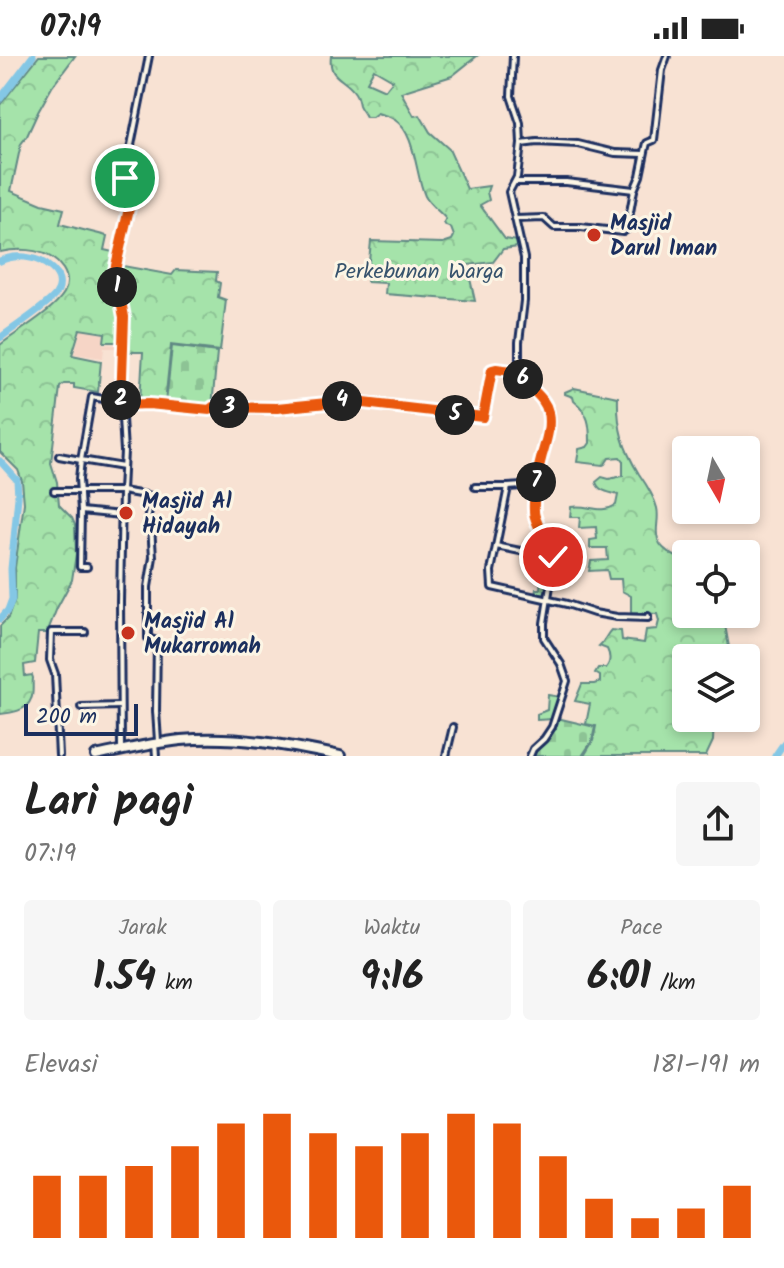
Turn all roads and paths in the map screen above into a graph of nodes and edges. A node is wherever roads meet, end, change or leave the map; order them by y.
1 (149, 56) edge
2 (513, 56) edge
3 (667, 56) edge
4 (521, 144) junction
5 (644, 154) junction
6 (515, 182) junction
7 (634, 190) junction
8 (515, 219) junction
9 (520, 372) junction
10 (121, 404) junction
11 (59, 456) dead end
12 (81, 460) junction
13 (123, 467) junction
14 (536, 485) junction
15 (475, 487) dead end
16 (508, 487) junction
17 (54, 491) dead end
18 (80, 491) junction
19 (122, 491) junction
20 (81, 511) junction
21 (121, 515) junction
22 (496, 546) junction
23 (552, 553) junction
24 (87, 567) dead end
25 (547, 599) junction
26 (648, 616) dead end
27 (85, 632) dead end
28 (120, 706) junction
29 (81, 707) dead end
30 (453, 727) dead end
31 (157, 744) junction
32 (122, 751) junction
33 (59, 756) edge
34 (96, 756) edge
35 (156, 756) edge
36 (340, 756) edge
37 (446, 756) edge
38 (530, 756) edge

1 - 10 street
2 - 4 street
3 - 5 street
4 - 5 street
4 - 6 street
5 - 7 street
6 - 7 street
6 - 8 street
7 - 8 street
8 - 9 street
9 - 10 street
9 - 14 street
10 - 12 street
10 - 13 street
11 - 12 street
12 - 13 street
12 - 18 street
13 - 19 street
14 - 16 street
14 - 23 street
15 - 16 street
16 - 22 street
17 - 18 street
18 - 19 street
18 - 20 street
19 - 21 street
19 - 31 street
20 - 21 street
20 - 24 street
21 - 28 street
22 - 23 street
22 - 25 street
23 - 25 street
25 - 26 street
25 - 38 street
27 - 33 street
28 - 29 street
28 - 32 street
30 - 37 street
31 - 32 main road
31 - 35 street
31 - 36 main road
32 - 34 main road

